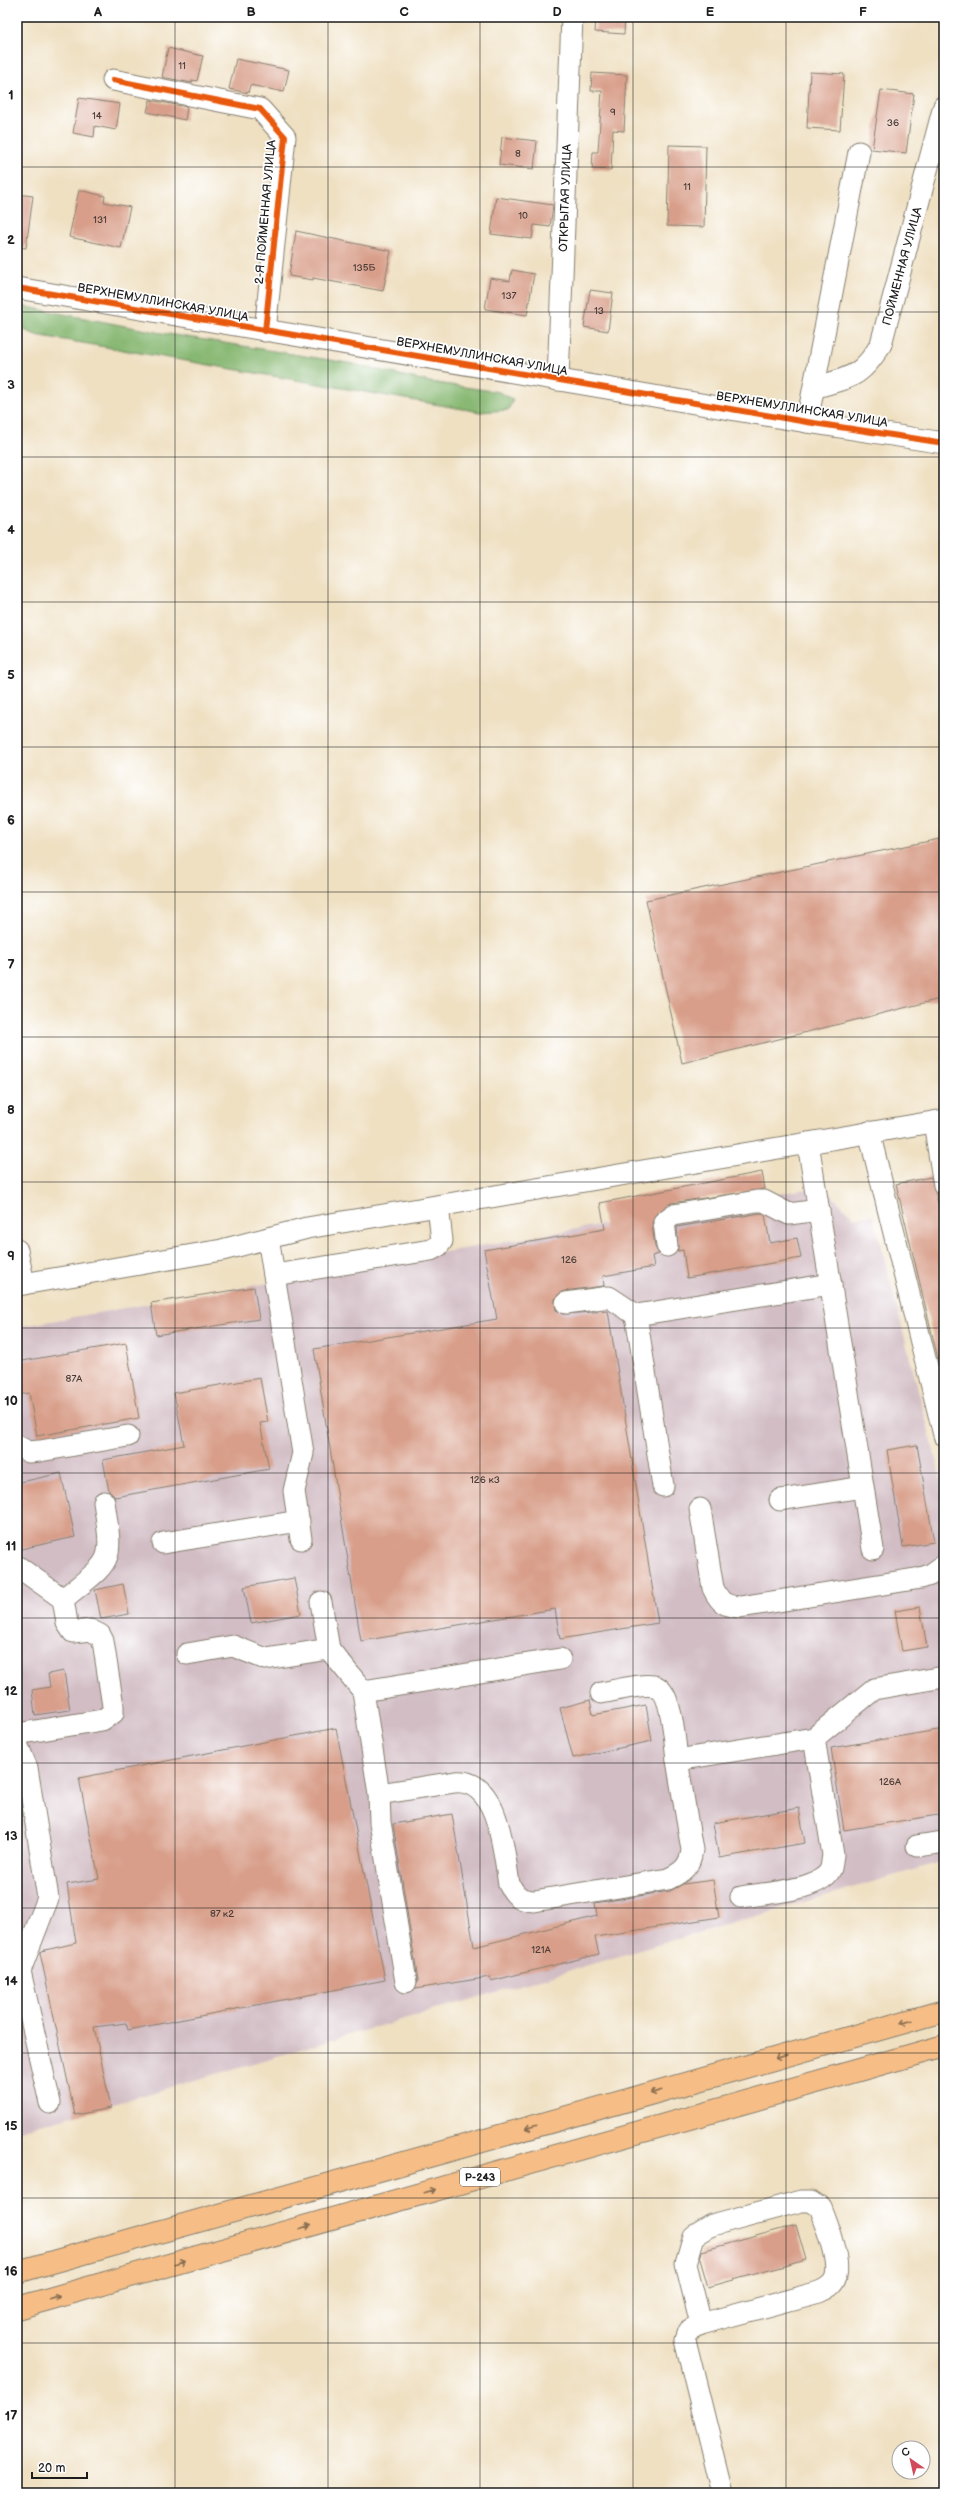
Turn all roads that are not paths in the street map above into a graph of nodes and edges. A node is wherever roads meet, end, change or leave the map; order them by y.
1 (572, 17) edge
2 (113, 80) dead end
3 (944, 106) edge
4 (859, 152) dead end
5 (17, 288) edge
6 (265, 331) junction
7 (558, 380) junction
8 (814, 388) junction
9 (807, 422) junction
10 (944, 443) edge
11 (939, 1121) edge
12 (869, 1132) junction
13 (808, 1143) junction
14 (944, 1185) edge
15 (438, 1206) junction
16 (819, 1210) junction
17 (268, 1238) junction
18 (666, 1246) dead end
19 (17, 1250) edge
20 (274, 1275) junction
21 (20, 1284) edge
22 (831, 1284) junction
23 (566, 1303) dead end
24 (636, 1315) junction
25 (944, 1435) edge
26 (128, 1436) dead end
27 (17, 1446) edge
28 (663, 1486) dead end
29 (863, 1487) junction
30 (780, 1500) dead end
31 (104, 1502) dead end
32 (700, 1509) dead end
33 (163, 1543) dead end
34 (873, 1549) dead end
35 (944, 1565) edge
36 (17, 1566) edge
37 (63, 1599) junction
38 (321, 1602) dead end
39 (329, 1649) junction
40 (187, 1654) dead end
41 (560, 1659) dead end
42 (944, 1677) edge
43 (363, 1691) junction
44 (601, 1693) dead end
45 (17, 1734) edge
46 (814, 1738) junction
47 (17, 1744) edge
48 (677, 1760) junction
49 (379, 1794) junction
50 (944, 1842) edge
51 (917, 1846) dead end
52 (741, 1897) dead end
53 (406, 1982) dead end
54 (944, 2011) edge
55 (944, 2046) edge
56 (50, 2103) dead end
57 (17, 2272) edge
58 (17, 2308) edge
59 (701, 2324) junction
60 (723, 2493) edge

1 - 7 street, ОТКРЫТАЯ УЛИЦА
2 - 6 street, 2-Я ПОЙМЕННАЯ УЛИЦА
3 - 8 street, ПОЙМЕННАЯ УЛИЦА
4 - 8 street
5 - 6 street, ВЕРХНЕМУЛЛИНСКАЯ УЛИЦА
6 - 7 street, ВЕРХНЕМУЛЛИНСКАЯ УЛИЦА
7 - 9 street, ВЕРХНЕМУЛЛИНСКАЯ УЛИЦА
8 - 9 street
9 - 10 street, ВЕРХНЕМУЛЛИНСКАЯ УЛИЦА
11 - 12 street
11 - 14 street
12 - 13 street
12 - 25 street
13 - 15 street
13 - 16 street
15 - 17 street
15 - 20 street
16 - 18 street
16 - 22 street
17 - 20 street
17 - 21 street
19 - 21 street
20 - 33 street
22 - 24 street
22 - 29 street
23 - 24 street
24 - 28 street
26 - 27 street
29 - 30 street
29 - 34 street
31 - 37 street
32 - 35 street
36 - 37 street
37 - 45 street
38 - 39 street
39 - 40 street
39 - 43 street
41 - 43 street
42 - 46 street
43 - 49 street
44 - 48 street
46 - 48 street
46 - 52 street
47 - 56 street
48 - 49 street
49 - 53 street
50 - 51 street
54 -> 57 highway
58 -> 55 highway, Р-243
59 - 59 street
59 - 60 street

